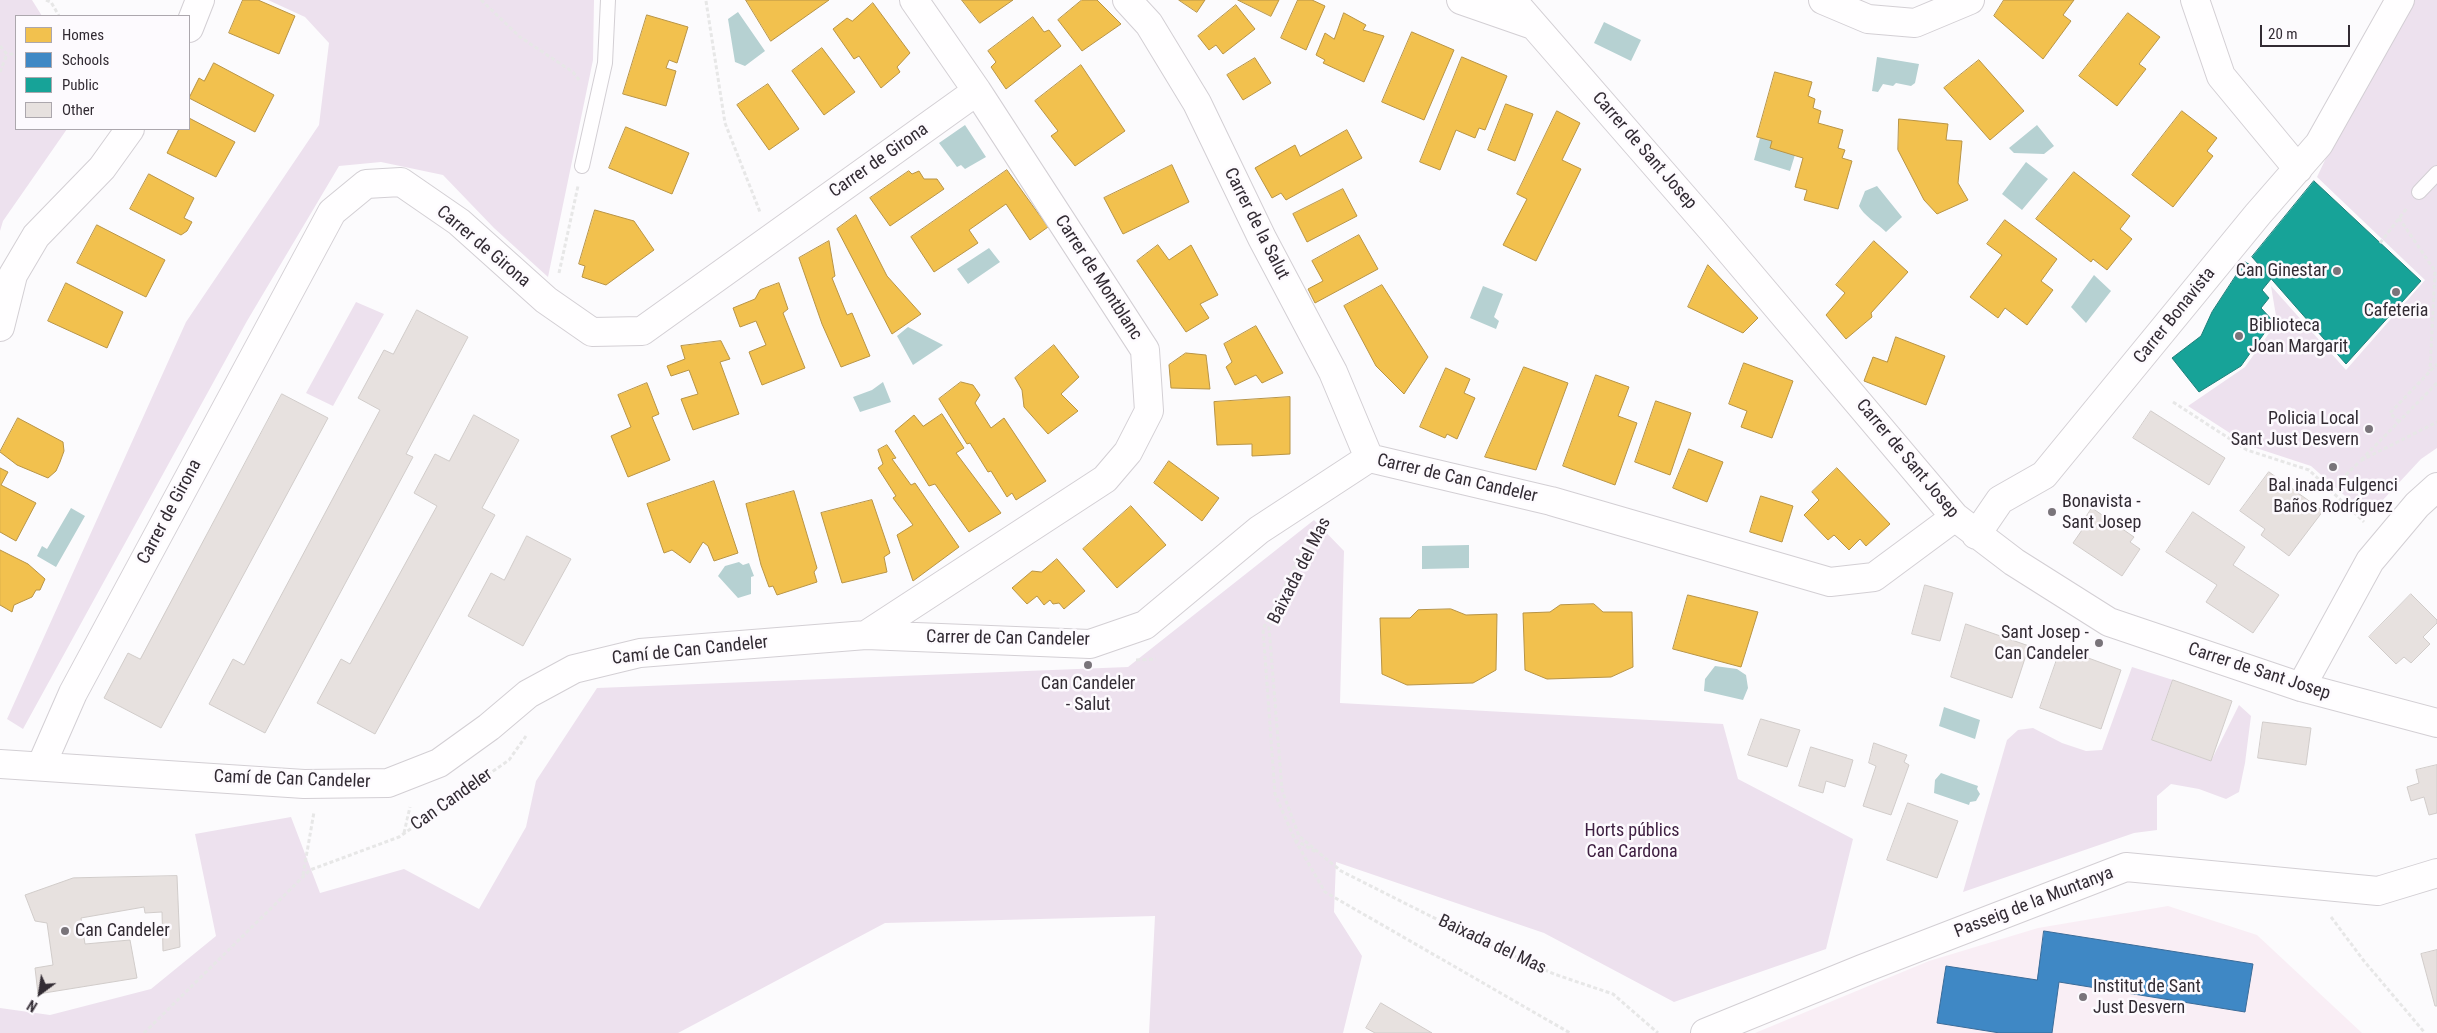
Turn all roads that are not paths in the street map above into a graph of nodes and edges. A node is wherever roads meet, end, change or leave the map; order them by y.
1 (200, 0) edge
2 (608, 0) edge
3 (914, 0) edge
4 (1127, 0) edge
5 (1461, 0) edge
6 (1512, 0) edge
7 (1823, 0) edge
8 (1970, 0) edge
9 (2195, 0) edge
10 (2400, 0) edge
11 (190, 25) edge
12 (1534, 25) junction
13 (977, 91) junction
14 (129, 130) edge
15 (582, 166) road end
16 (2298, 169) junction
17 (2437, 173) edge
18 (2419, 192) road end
19 (0, 327) edge
20 (1369, 458) junction
21 (2437, 487) edge
22 (1955, 517) junction
23 (1976, 535) junction
24 (866, 635) junction
25 (2301, 688) junction
26 (2437, 723) edge
27 (0, 764) edge
28 (41, 766) junction
29 (2437, 873) edge
30 (1705, 1033) edge

1 - 11 street
2 - 15 lane
3 - 13 street, Carrer de Montblanc
4 - 20 street, Carrer de la Salut
5 - 12 street
6 - 12 street, Carrer de Sant Josep
7 - 8 street
9 - 16 street
10 - 16 street, Carrer Bonavista
12 - 22 street, Carrer de Sant Josep
13 - 24 street, Carrer de Montblanc
13 - 28 street, Carrer de Girona
14 - 19 street
16 - 23 street, Carrer Bonavista
17 - 18 lane
20 - 22 street, Carrer de Can Candeler
20 - 24 street, Carrer de Can Candeler
21 - 25 street
22 - 23 street, Carrer de Sant Josep
23 - 25 street, Carrer de Sant Josep
24 - 28 street, Camí de Can Candeler
25 - 26 street, Carrer de Sant Josep
27 - 28 street, Camí de Can Candeler
29 - 30 street, Passeig de la Muntanya

